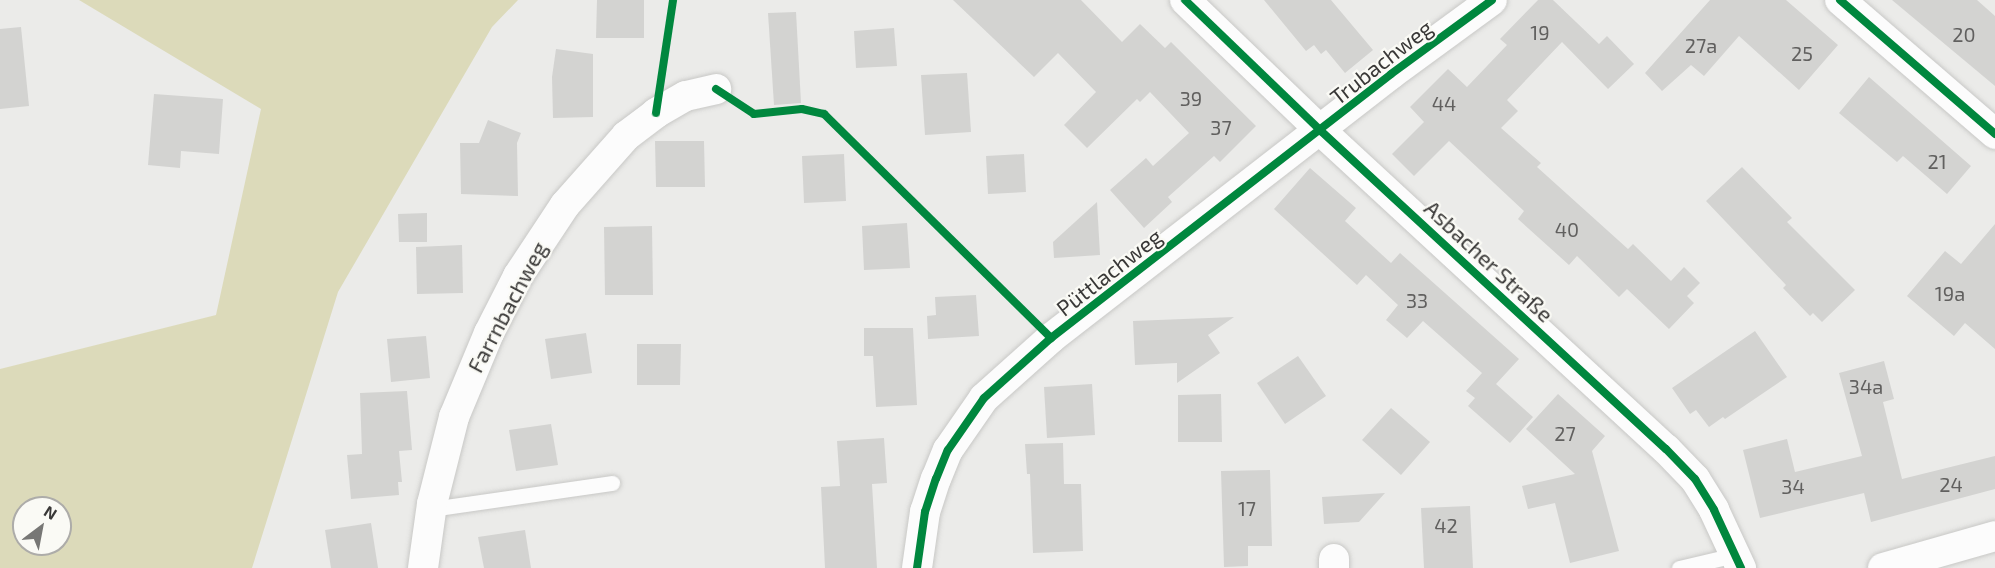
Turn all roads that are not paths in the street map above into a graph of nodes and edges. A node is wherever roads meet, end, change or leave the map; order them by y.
1 (1185, 0) edge
2 (1491, 0) edge
3 (1840, 0) edge
4 (716, 89) dead end
5 (1321, 131) junction
6 (1995, 134) edge
7 (612, 483) dead end
8 (431, 509) junction
9 (1995, 536) edge
10 (1738, 562) edge
11 (423, 568) edge
12 (917, 568) edge
13 (1679, 568) edge
14 (1883, 568) edge

1 - 5 street, Asbacher Straße
2 - 5 street, Trubachweg
3 - 6 street
4 - 8 street, Farrnbachweg
5 - 10 street, Asbacher Straße
5 - 12 street, Püttlachweg
7 - 8 lane
8 - 11 street, Farrnbachweg
9 - 14 street
10 - 13 lane

